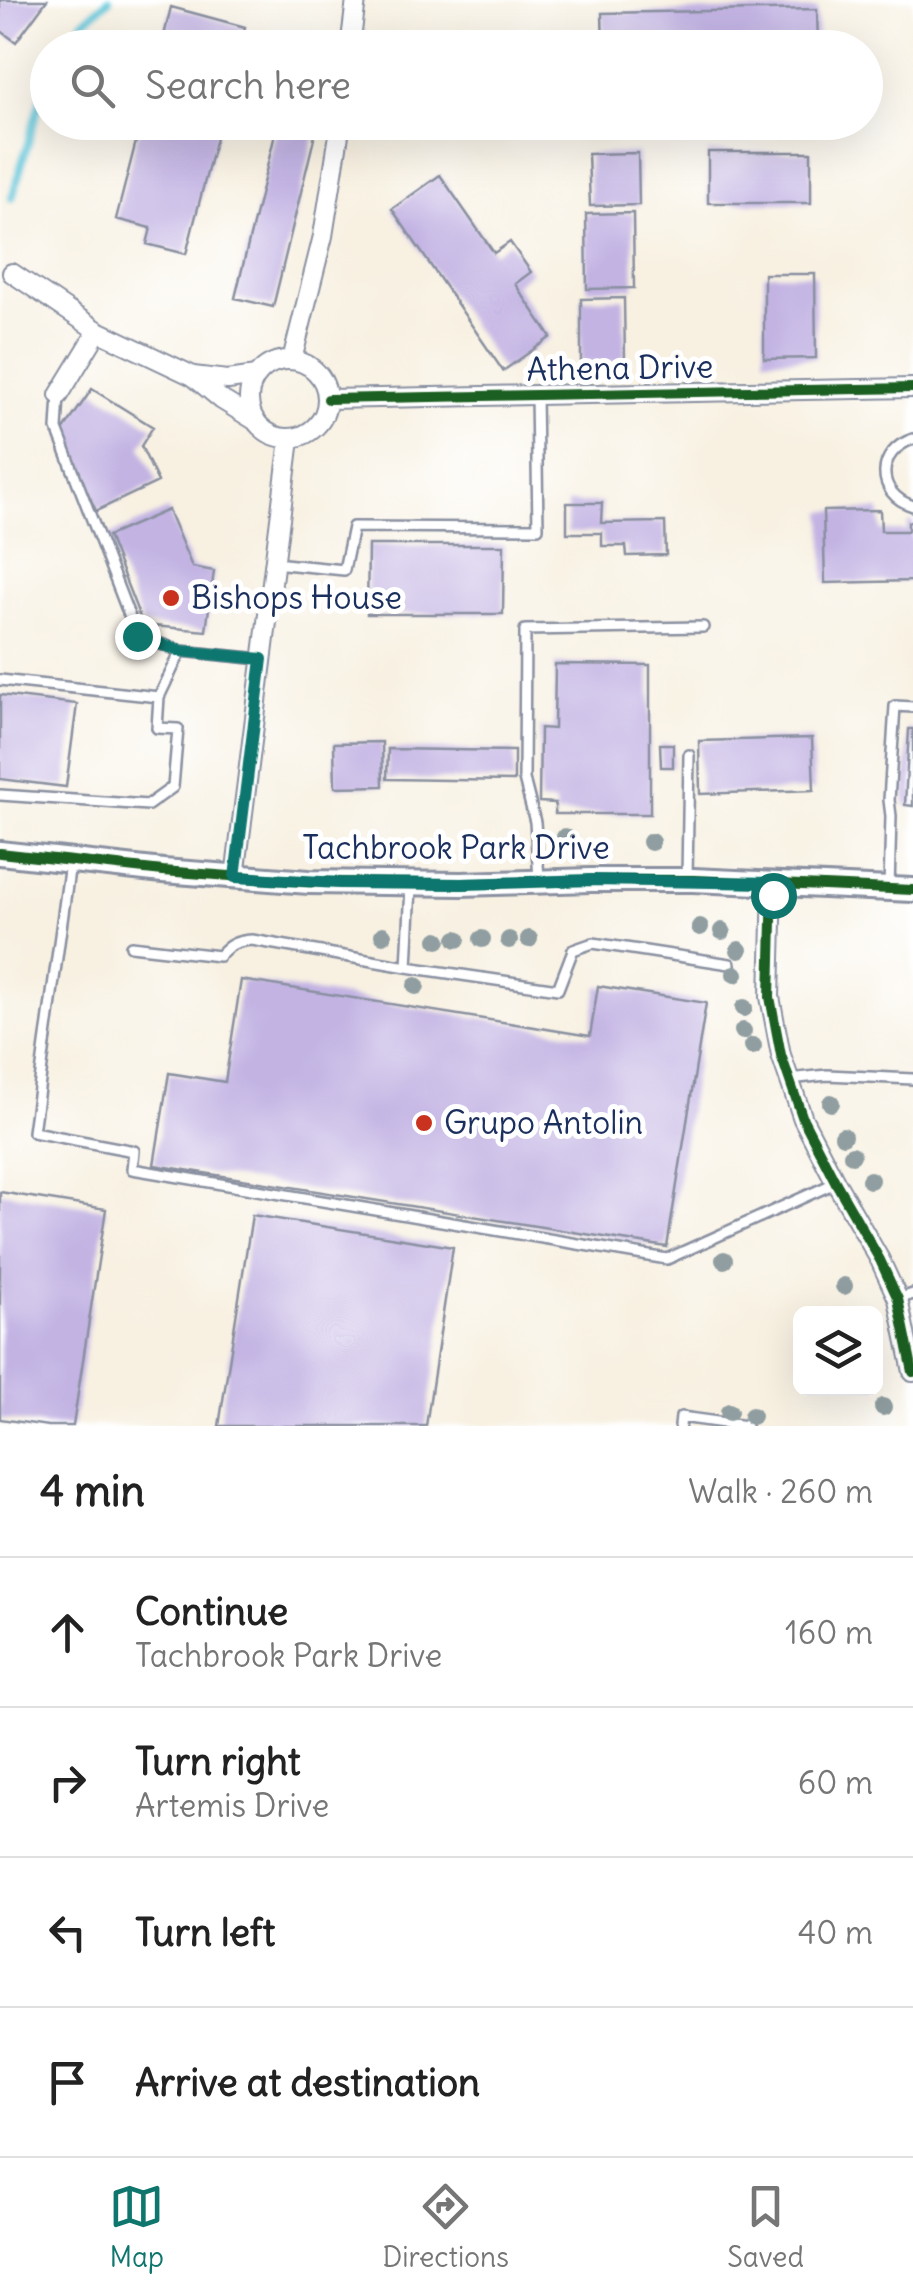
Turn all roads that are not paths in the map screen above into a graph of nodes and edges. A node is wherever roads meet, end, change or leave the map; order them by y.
1 (356, 0) edge
2 (352, 30) edge
3 (338, 140) edge
4 (12, 273) dead end
5 (98, 331) junction
6 (292, 360) junction
7 (193, 376) junction
8 (256, 376) junction
9 (913, 388) edge
10 (536, 394) junction
11 (60, 395) joint
12 (328, 400) junction
13 (256, 421) junction
14 (290, 438) junction
15 (913, 439) edge
16 (913, 506) edge
17 (274, 563) junction
18 (703, 627) dead end
19 (181, 651) junction
20 (262, 659) junction
21 (0, 680) edge
22 (158, 697) junction
23 (913, 707) edge
24 (688, 755) dead end
25 (0, 795) edge
26 (0, 853) edge
27 (71, 860) junction
28 (235, 877) junction
29 (686, 880) junction
30 (539, 881) junction
31 (773, 883) junction
32 (411, 884) junction
33 (888, 889) junction
34 (913, 890) edge
35 (131, 946) dead end
36 (730, 964) dead end
37 (407, 966) junction
38 (789, 1079) junction
39 (913, 1079) edge
40 (836, 1183) junction
41 (905, 1296) edge
42 (913, 1372) edge
43 (680, 1426) edge
44 (746, 1426) edge

1 - 2 street
3 - 6 street
4 - 5 street
5 - 7 street
5 - 11 street
6 - 8 street
6 - 12 street
7 - 8 street
7 - 13 street
8 - 13 street
9 - 10 street, Athena Drive
10 - 12 street, Athena Drive
10 - 17 lane
11 - 19 lane
12 - 14 street
13 - 14 street
14 - 17 street
15 - 16 lane
17 - 20 street
18 - 30 lane
19 - 20 lane
19 - 22 lane
20 - 28 street
21 - 22 lane
22 - 25 lane
23 - 33 lane
24 - 29 lane
26 - 27 street, Tachbrook Park Drive
27 - 28 street, Tachbrook Park Drive
27 - 40 lane
28 - 32 street, Tachbrook Park Drive
29 - 30 street, Tachbrook Park Drive
29 - 31 street, Tachbrook Park Drive
30 - 32 street, Tachbrook Park Drive
31 - 33 street, Tachbrook Park Drive
31 - 38 street
32 - 37 lane
33 - 34 street, Tachbrook Park Drive
35 - 37 lane
36 - 37 lane
38 - 39 lane
38 - 40 street
40 - 41 street
41 - 42 street
43 - 44 lane

